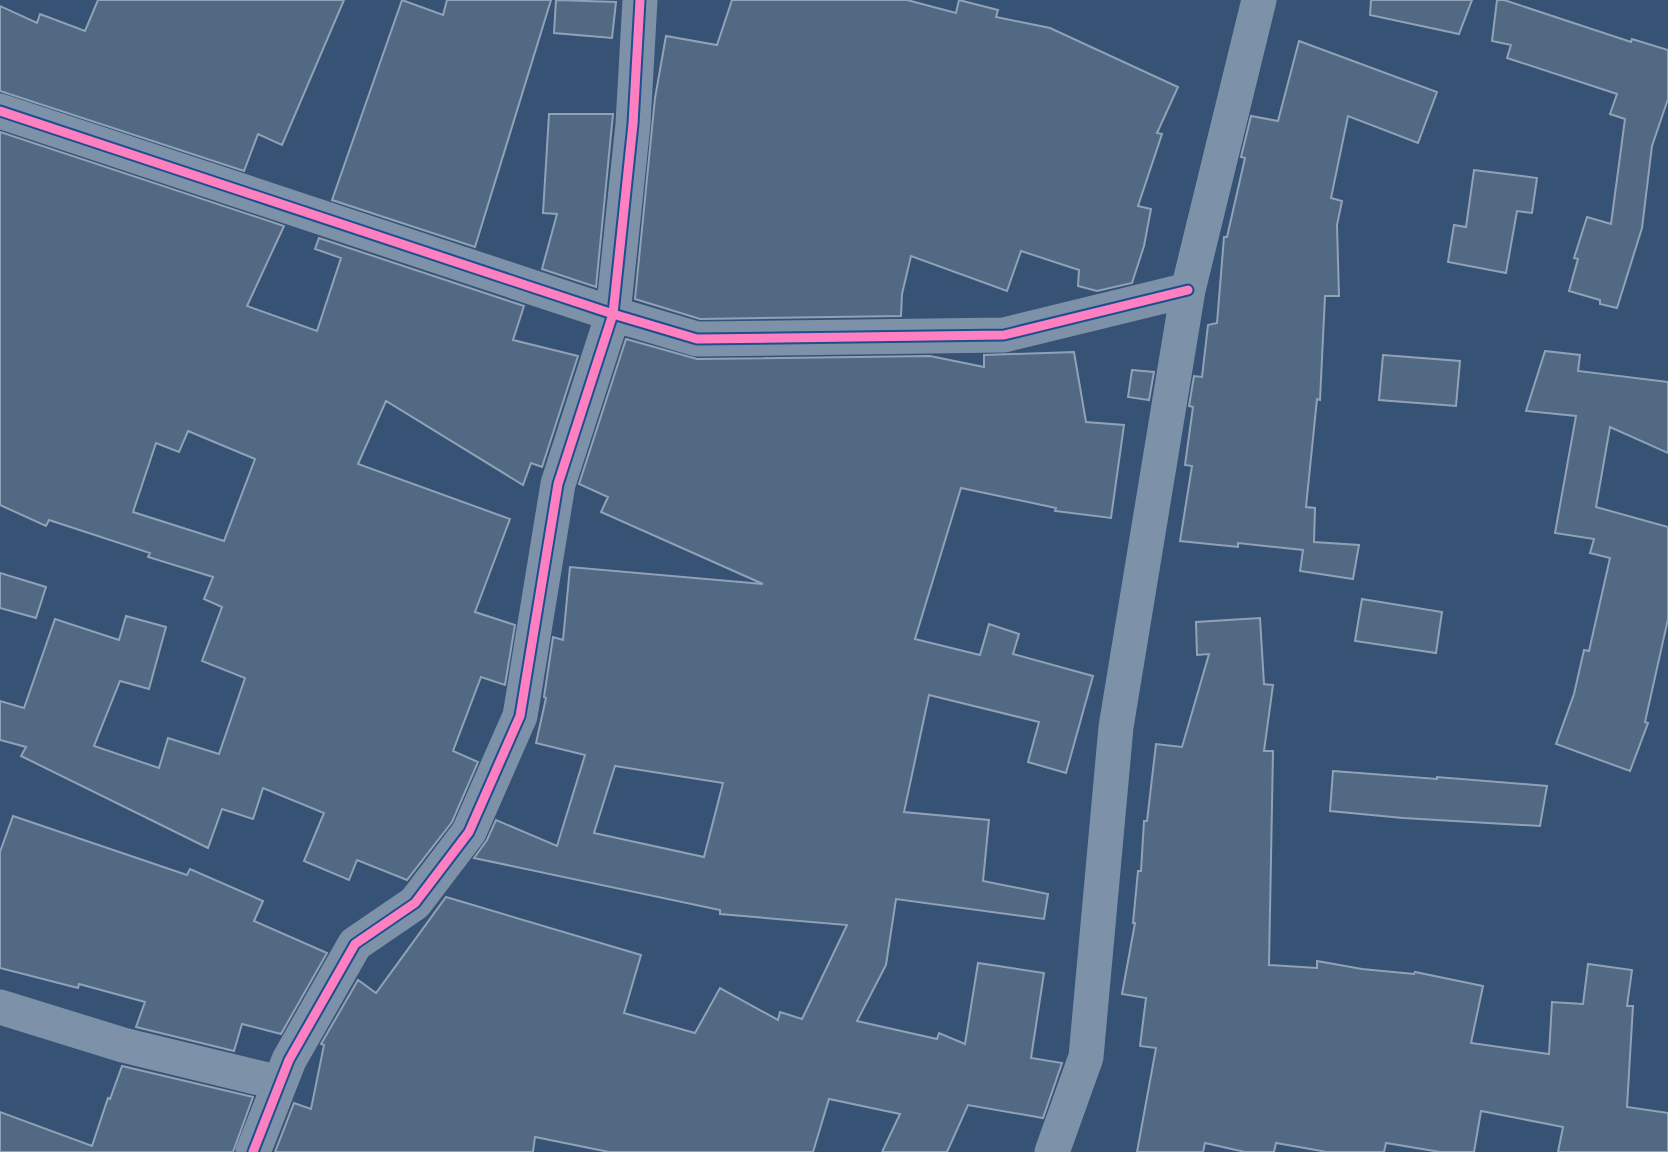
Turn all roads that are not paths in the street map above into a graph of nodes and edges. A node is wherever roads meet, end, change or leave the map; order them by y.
1 (640, 0) edge
2 (1259, 0) edge
3 (0, 111) edge
4 (1188, 290) junction
5 (613, 314) junction
6 (0, 1007) edge
7 (280, 1083) junction
8 (253, 1152) edge
9 (1052, 1152) edge

1 - 5 street
2 - 4 street
3 - 5 street
4 - 5 street
4 - 9 street
5 - 7 street
6 - 7 street
7 - 8 street

